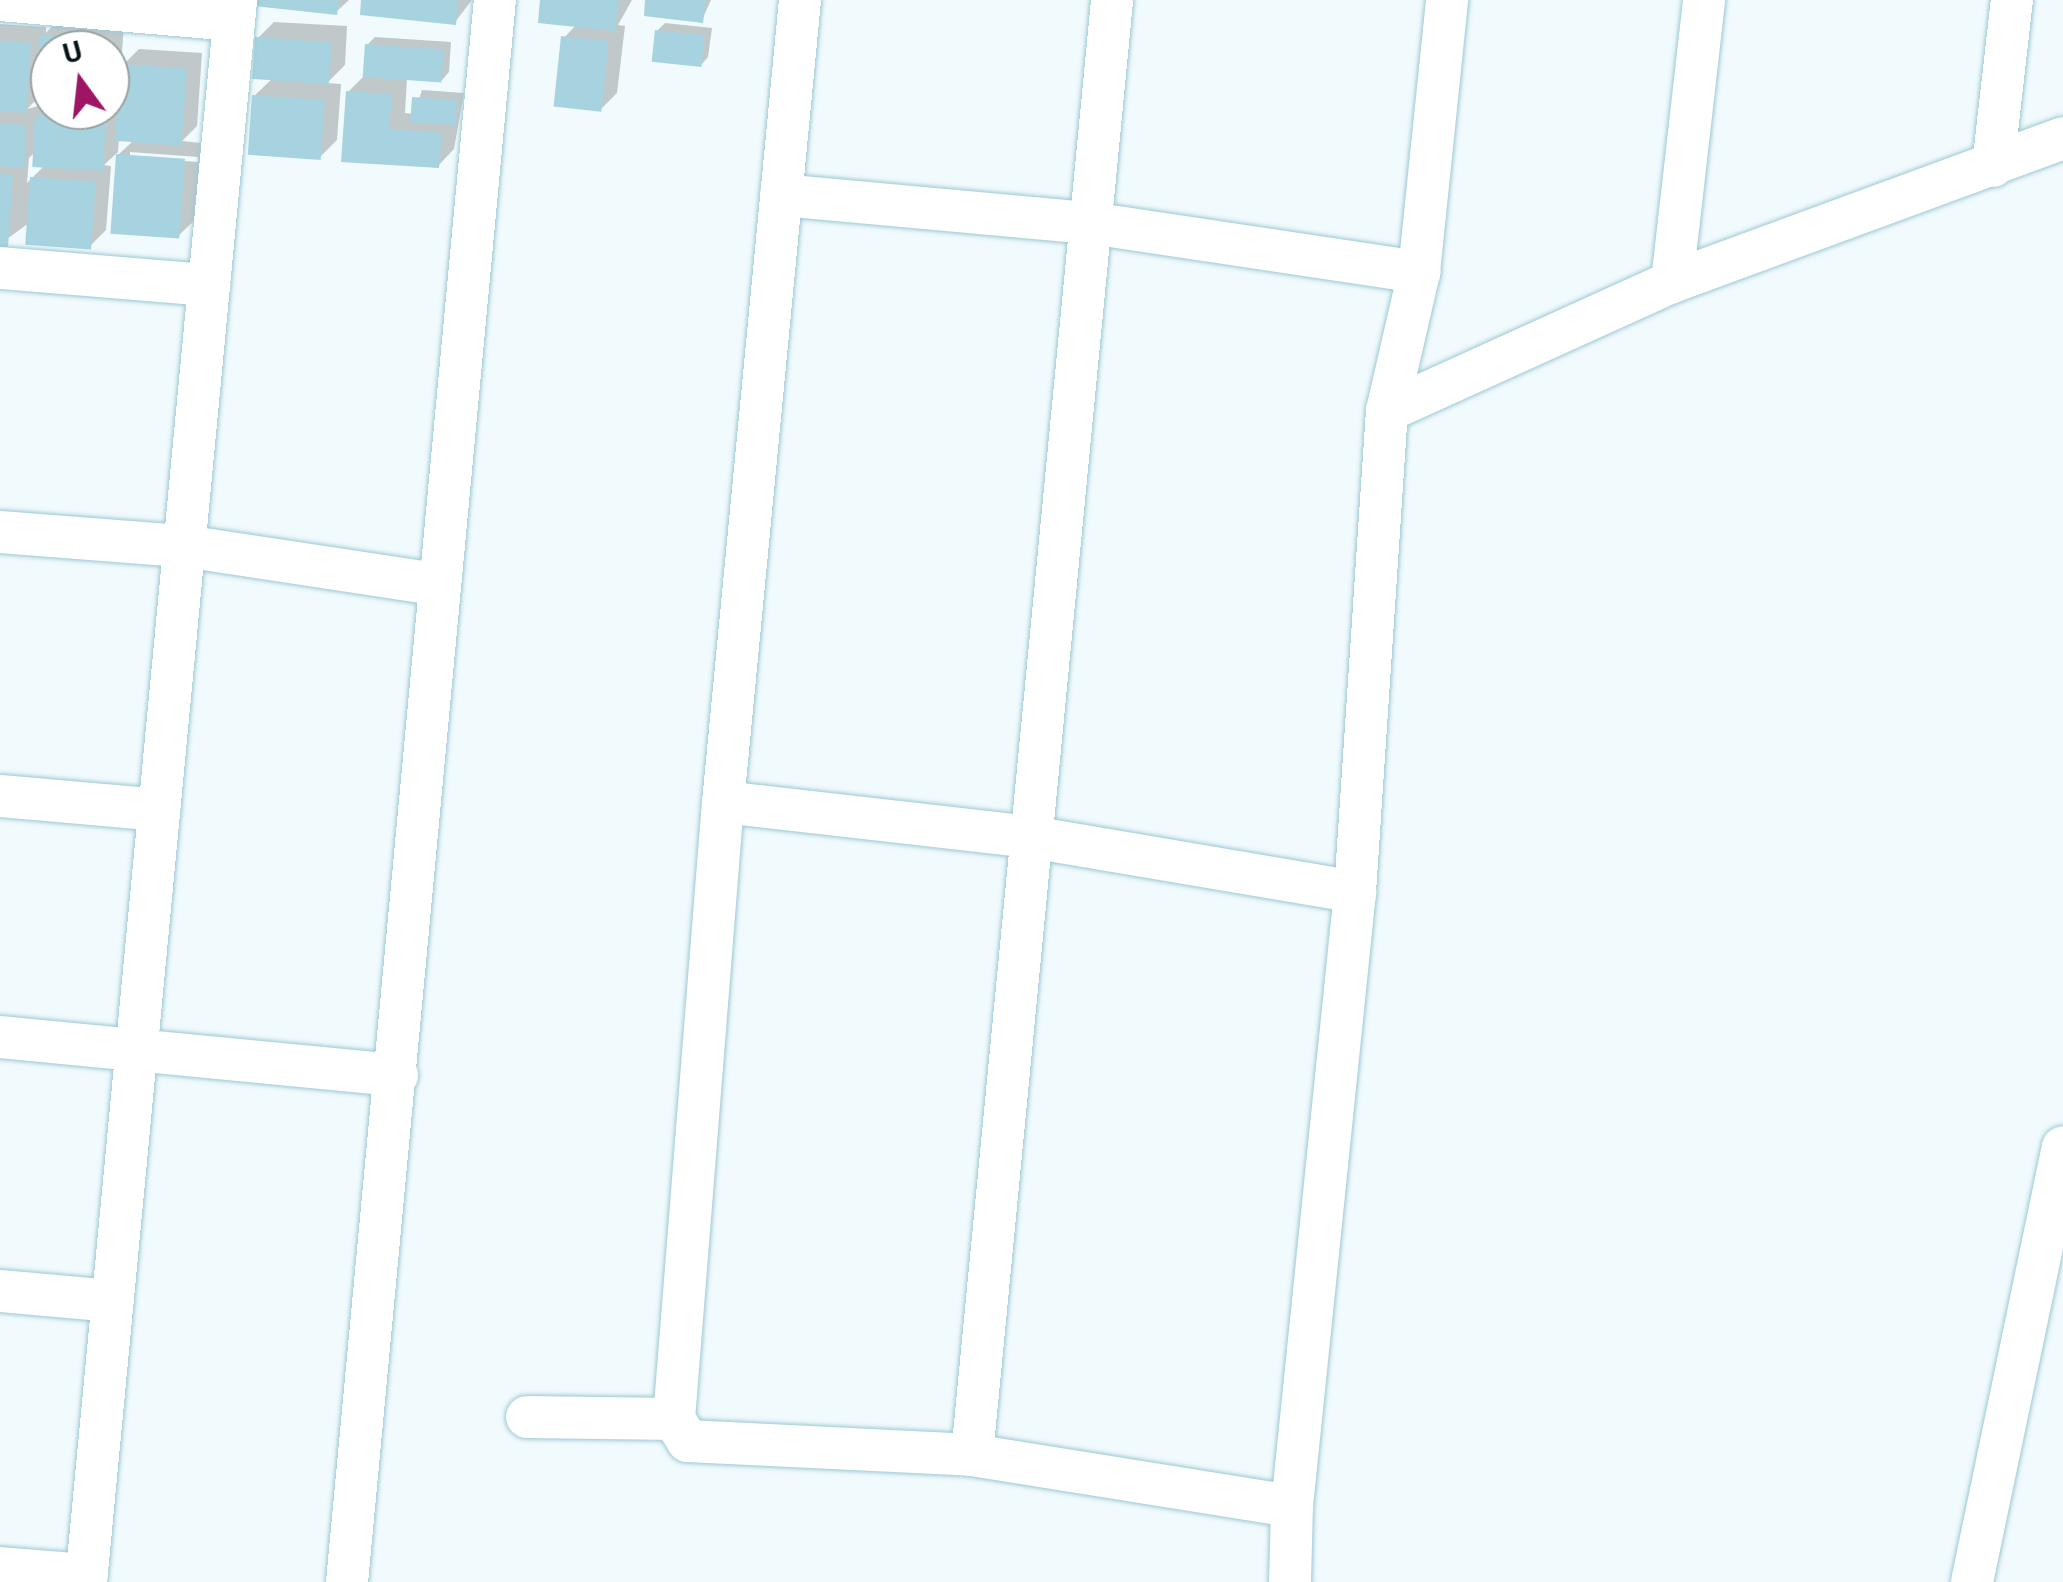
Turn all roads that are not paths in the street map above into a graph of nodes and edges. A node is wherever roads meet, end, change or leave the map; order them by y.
1 (0, 0) edge
2 (495, 0) edge
3 (800, 0) edge
4 (1112, 0) edge
5 (1447, 0) edge
6 (1704, 0) edge
7 (2012, 0) edge
8 (235, 10) edge
9 (2063, 138) edge
10 (1992, 166) junction
11 (781, 194) junction
12 (1090, 223) junction
13 (0, 268) edge
14 (1419, 272) junction
15 (1672, 282) junction
16 (209, 286) junction
17 (1387, 411) junction
18 (0, 532) edge
19 (184, 546) junction
20 (436, 584) junction
21 (0, 796) edge
22 (723, 802) junction
23 (159, 810) junction
24 (1032, 837) junction
25 (1355, 892) junction
26 (0, 1037) edge
27 (136, 1051) junction
28 (397, 1076) junction
29 (2063, 1147) edge
30 (0, 1291) edge
31 (113, 1301) junction
32 (527, 1417) dead end
33 (674, 1419) junction
34 (972, 1455) junction
35 (1292, 1506) junction
36 (0, 1568) edge
37 (86, 1578) edge
38 (347, 1582) edge
39 (1290, 1582) edge
40 (1972, 1582) edge

1 - 8 street
2 - 20 street
3 - 11 street
4 - 12 street
5 - 14 street
6 - 15 street
7 - 10 street
8 - 16 street
9 - 10 street
10 - 15 street
11 - 12 street
11 - 22 street
12 - 14 street
12 - 24 street
13 - 16 street
14 - 17 street
15 - 17 street
16 - 19 street
17 - 25 street
18 - 19 street
19 - 20 street
19 - 23 street
20 - 28 street
21 - 23 street
22 - 24 street
22 - 33 street
23 - 27 street
24 - 25 street
24 - 34 street
25 - 35 street
26 - 27 street
27 - 28 street
27 - 31 street
28 - 38 street
29 - 40 street
30 - 31 street
31 - 37 street
32 - 33 street
33 - 34 street
34 - 35 street
35 - 39 street
36 - 37 street

